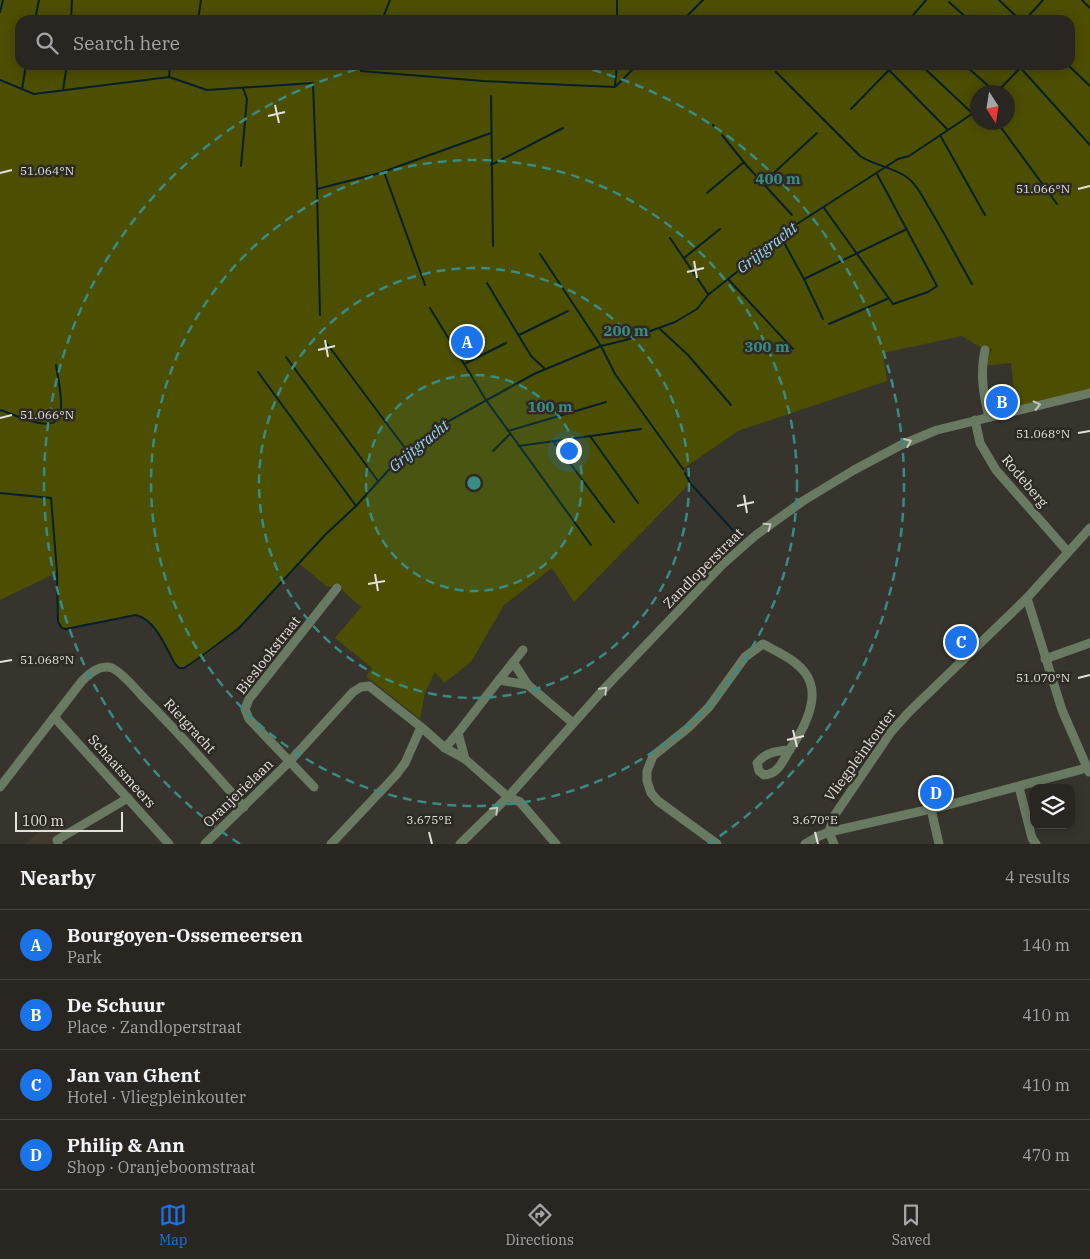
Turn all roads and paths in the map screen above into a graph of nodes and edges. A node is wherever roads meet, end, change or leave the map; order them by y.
1 (985, 350) dead end
2 (1090, 393) edge
3 (989, 417) junction
4 (975, 420) junction
5 (1090, 528) edge
6 (1068, 552) junction
7 (337, 588) dead end
8 (1026, 598) junction
9 (1090, 643) edge
10 (523, 650) dead end
11 (1045, 659) junction
12 (513, 662) junction
13 (500, 680) junction
14 (528, 685) junction
15 (54, 717) junction
16 (573, 723) junction
17 (421, 727) junction
18 (458, 733) junction
19 (444, 748) junction
20 (790, 750) dead end
21 (465, 759) junction
22 (290, 761) junction
23 (1089, 770) edge
24 (314, 787) dead end
25 (1019, 787) junction
26 (0, 788) edge
27 (508, 797) junction
28 (128, 798) junction
29 (244, 807) junction
30 (931, 809) junction
31 (829, 832) junction
32 (58, 844) edge
33 (170, 844) edge
34 (205, 844) edge
35 (331, 844) edge
36 (460, 844) edge
37 (556, 844) edge
38 (717, 844) edge
39 (805, 844) edge
40 (834, 844) edge
41 (939, 844) edge
42 (1036, 844) edge

1 - 3 street
3 -> 2 street, Zandloperstraat
3 - 4 street, Zandloperstraat
4 - 6 street, Rodeberg
16 -> 4 street, Zandloperstraat
5 - 6 street, Vliegpleinkouter
6 - 8 street, Vliegpleinkouter
7 - 22 street, Bieslookstraat
8 - 11 street
8 - 31 street, Vliegpleinkouter
9 - 11 street
10 - 12 street
11 - 23 street
12 - 13 street
12 - 14 street
13 - 14 street
13 - 18 street
14 - 16 street
15 - 26 street
15 - 28 street, Schaatsmeers
15 - 29 street, Rietgracht
16 - 27 street, Zandloperstraat
17 - 19 street
17 - 22 street, Oranjerielaan
17 - 35 street
18 - 19 street
18 - 21 street
19 - 21 street
20 - 38 street
21 - 27 street
22 - 24 street, Oranjerielaan
22 - 29 street, Oranjerielaan
23 - 25 street
25 - 30 street
25 - 42 street
36 -> 27 street, Zandloperstraat
27 - 37 street
28 - 32 street
28 - 33 street, Schaatsmeers
29 - 34 street, Oranjerielaan
30 - 31 street
30 - 41 street
31 - 39 street
31 - 40 street

